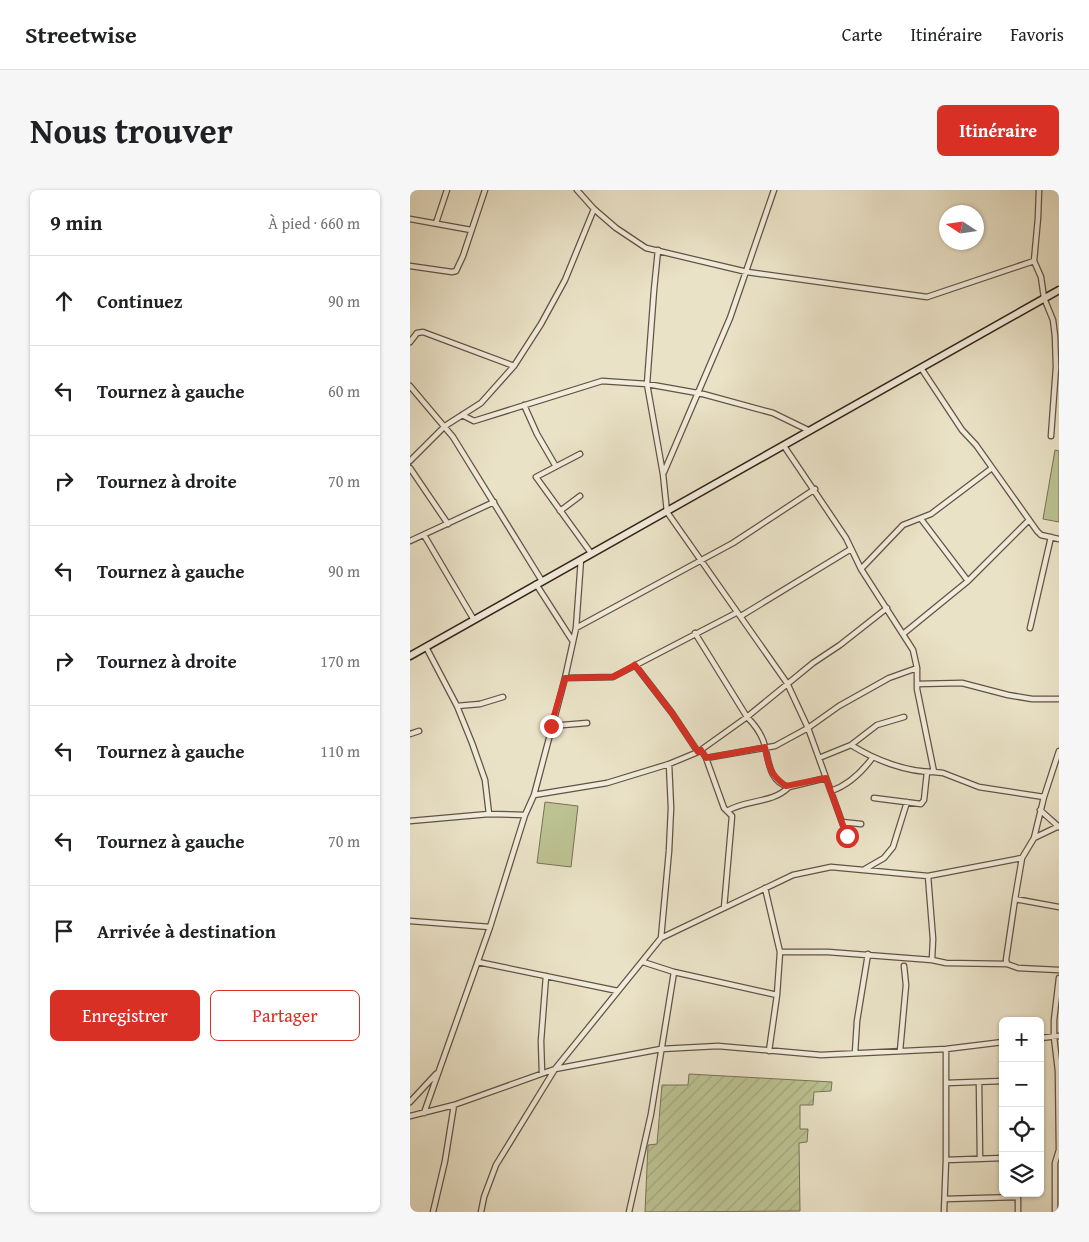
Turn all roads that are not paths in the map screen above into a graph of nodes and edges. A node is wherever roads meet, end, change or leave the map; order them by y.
1 (447, 190) edge
2 (485, 190) edge
3 (577, 190) edge
4 (774, 190) edge
5 (1039, 190) edge
6 (594, 209) junction
7 (410, 219) edge
8 (436, 223) junction
9 (471, 230) junction
10 (658, 250) junction
11 (1034, 261) junction
12 (410, 266) edge
13 (747, 272) junction
14 (1059, 290) edge
15 (1044, 298) junction
16 (410, 342) edge
17 (514, 366) junction
18 (1058, 367) edge
19 (921, 368) junction
20 (648, 384) junction
21 (410, 386) edge
22 (698, 393) junction
23 (524, 405) junction
24 (462, 415) junction
25 (445, 426) junction
26 (810, 432) junction
27 (1051, 436) dead end
28 (784, 446) junction
29 (580, 454) dead end
30 (410, 461) edge
31 (555, 465) junction
32 (410, 468) edge
33 (992, 468) junction
34 (663, 474) junction
35 (815, 490) junction
36 (580, 496) dead end
37 (494, 502) junction
38 (560, 511) junction
39 (666, 512) junction
40 (921, 519) junction
41 (1029, 520) junction
42 (448, 524) junction
43 (424, 535) junction
44 (1051, 538) junction
45 (1059, 539) edge
46 (410, 542) edge
47 (851, 549) junction
48 (591, 553) junction
49 (581, 559) junction
50 (702, 561) junction
51 (861, 569) junction
52 (968, 581) junction
53 (539, 583) junction
54 (887, 608) junction
55 (738, 614) junction
56 (474, 620) junction
57 (576, 628) junction
58 (1030, 628) dead end
59 (695, 633) junction
60 (903, 634) junction
61 (572, 640) junction
62 (426, 647) junction
63 (410, 656) edge
64 (635, 665) junction
65 (917, 668) junction
66 (565, 678) junction
67 (787, 683) junction
68 (917, 684) junction
69 (503, 697) dead end
70 (1059, 699) edge
71 (457, 706) junction
72 (747, 716) junction
73 (904, 717) dead end
74 (587, 723) dead end
75 (551, 726) junction
76 (808, 728) junction
77 (419, 731) dead end
78 (410, 734) edge
79 (851, 745) junction
80 (765, 747) junction
81 (700, 751) junction
82 (1059, 751) edge
83 (706, 758) junction
84 (819, 758) junction
85 (873, 758) junction
86 (669, 764) junction
87 (927, 772) junction
88 (934, 772) junction
89 (826, 778) junction
90 (789, 787) junction
91 (831, 791) junction
92 (534, 795) junction
93 (1044, 797) junction
94 (874, 798) dead end
95 (907, 802) junction
96 (1040, 810) junction
97 (727, 811) junction
98 (489, 814) junction
99 (525, 815) junction
100 (410, 821) edge
101 (842, 822) junction
102 (861, 824) dead end
103 (1059, 826) edge
104 (847, 836) dead end
105 (1034, 838) junction
106 (1022, 858) junction
107 (864, 870) junction
108 (928, 876) junction
109 (765, 888) junction
110 (1015, 899) junction
111 (1059, 907) edge
112 (724, 908) junction
113 (410, 920) edge
114 (490, 927) junction
115 (661, 938) junction
116 (780, 952) junction
117 (868, 954) junction
118 (932, 960) junction
119 (478, 962) junction
120 (643, 962) junction
121 (1007, 964) junction
122 (904, 966) dead end
123 (1059, 970) edge
124 (674, 972) junction
125 (546, 976) junction
126 (1059, 978) edge
127 (618, 991) junction
128 (777, 995) junction
129 (1056, 1036) edge
130 (999, 1042) edge
131 (661, 1049) junction
132 (946, 1049) junction
133 (769, 1051) junction
134 (900, 1051) junction
135 (855, 1053) junction
136 (555, 1069) junction
137 (439, 1070) junction
138 (542, 1073) junction
139 (999, 1081) edge
140 (979, 1082) junction
141 (946, 1083) junction
142 (410, 1102) edge
143 (454, 1104) junction
144 (424, 1113) junction
145 (410, 1116) edge
146 (999, 1158) edge
147 (980, 1159) junction
148 (946, 1160) junction
149 (999, 1196) edge
150 (1018, 1197) edge
151 (945, 1199) junction
152 (433, 1212) edge
153 (481, 1212) edge
154 (629, 1212) edge
155 (944, 1212) edge
156 (1018, 1212) edge
157 (1055, 1212) edge

1 - 8 street
2 - 9 street
3 - 6 street
4 - 13 street
5 - 11 street
6 - 10 street
6 - 17 street
7 - 8 street
8 - 9 street
9 - 12 street
10 - 13 street
10 - 20 street
11 - 13 street
11 - 15 street
13 - 22 street
14 - 15 main road
15 - 18 street
15 - 19 main road
16 - 17 street
17 - 24 street
18 - 27 street
19 - 26 main road
19 - 33 street
20 - 22 street
20 - 23 street
20 - 34 street
21 - 25 street
22 - 26 street
22 - 34 street
23 - 24 street
23 - 31 street
24 - 25 street
25 - 30 street
25 - 37 street
26 - 28 main road
28 - 35 street
28 - 39 main road
29 - 31 street
31 - 38 street
32 - 42 street
33 - 40 street
33 - 41 street
34 - 39 street
35 - 47 street
35 - 50 street
36 - 38 street
37 - 42 street
37 - 53 street
38 - 48 street
39 - 48 main road
39 - 50 street
40 - 51 street
40 - 52 street
41 - 44 street
41 - 52 street
42 - 43 street
43 - 46 street
43 - 56 street
44 - 45 street
44 - 58 street
47 - 51 street
47 - 55 street
48 - 49 main road
49 - 53 main road
49 - 57 street
50 - 55 street
50 - 57 street
51 - 54 street
52 - 60 street
53 - 56 main road
53 - 61 street
54 - 60 street
54 - 67 street
55 - 59 street
55 - 67 street
56 - 62 main road
57 - 61 street
59 - 64 street
59 - 72 street
60 - 65 street
61 - 66 street
62 - 63 main road
62 - 71 street
64 - 66 street
64 - 81 street
65 - 68 street
65 - 76 street
66 - 75 street
67 - 72 street
67 - 76 street
68 - 70 street
68 - 88 street
69 - 71 street
71 - 98 street
72 - 80 street
72 - 81 street
73 - 79 street
74 - 75 street
75 - 92 street
76 - 80 street
76 - 84 street
77 - 78 street
79 - 84 street
79 - 85 street
80 - 83 street
80 - 90 street
81 - 83 street
81 - 86 street
82 - 93 street
83 - 97 street
84 - 89 street
85 - 87 street
85 - 91 street
86 - 92 street
86 - 115 street
87 - 88 street
87 - 95 street
88 - 93 street
89 - 90 street
89 - 91 street
90 - 97 street
91 - 101 street
92 - 99 street
93 - 96 street
94 - 95 street
95 - 107 street
96 - 103 street
96 - 105 street
97 - 112 street
98 - 99 street
98 - 100 street
99 - 114 street
101 - 102 street
101 - 104 street
103 - 105 street
105 - 106 street
106 - 108 street
106 - 110 street
107 - 108 street
107 - 109 street
108 - 118 street
109 - 112 street
109 - 116 street
110 - 111 street
110 - 121 street
112 - 115 street
113 - 114 street
114 - 119 street
115 - 120 street
116 - 117 street
116 - 128 street
117 - 118 street
117 - 135 street
118 - 121 street
119 - 125 street
119 - 137 street
120 - 124 street
120 - 127 street
121 - 123 street
122 - 134 street
124 - 128 street
124 - 131 street
125 - 127 street
125 - 138 street
126 - 129 street
127 - 136 street
128 - 133 street
129 - 157 street
130 - 132 street
131 - 133 street
131 - 136 street
131 - 154 street
132 - 134 street
132 - 141 street
133 - 135 street
134 - 135 street
136 - 138 street
136 - 153 street
137 - 142 street
137 - 144 street
138 - 143 street
139 - 140 street
140 - 141 street
140 - 147 street
141 - 148 street
143 - 144 street
143 - 152 street
144 - 145 street
146 - 147 street
147 - 148 street
148 - 151 street
149 - 151 street
150 - 156 street
151 - 155 street

